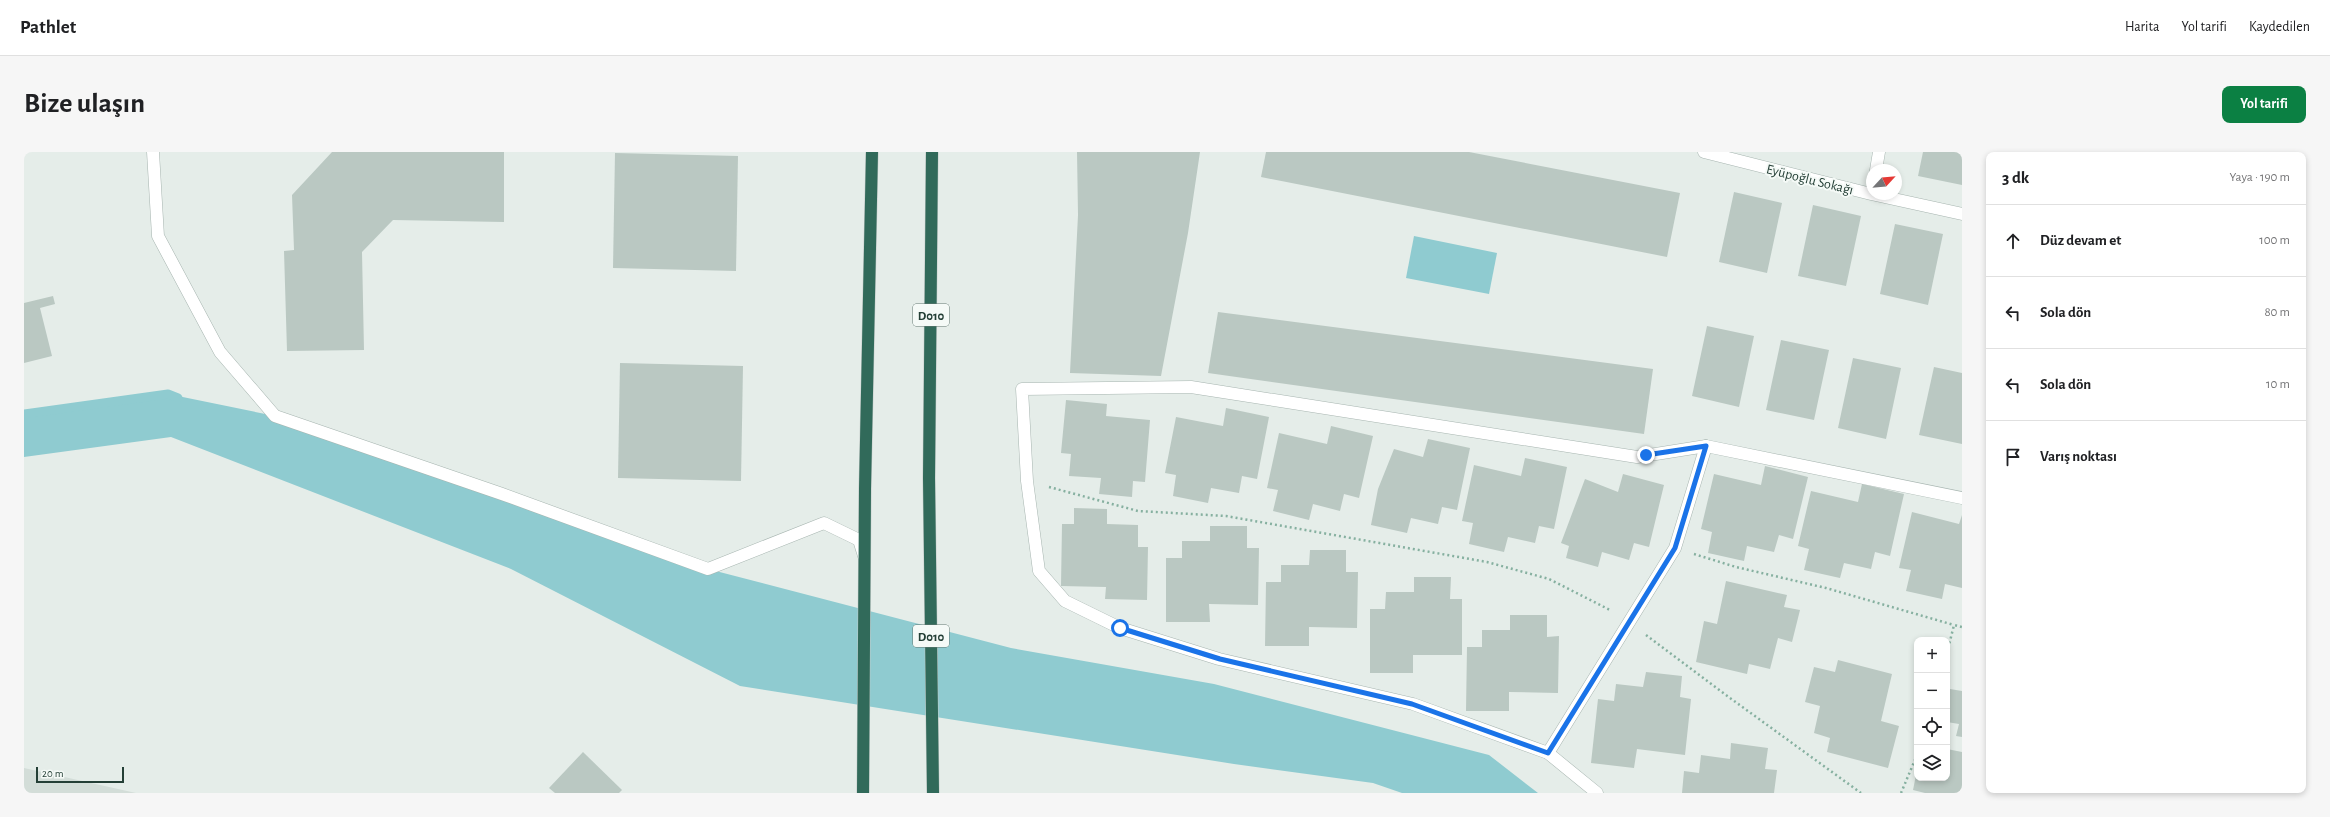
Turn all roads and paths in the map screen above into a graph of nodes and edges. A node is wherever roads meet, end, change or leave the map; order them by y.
1 (154, 152) edge
2 (872, 152) edge
3 (936, 152) edge
4 (1704, 152) edge
5 (1879, 152) edge
6 (932, 158) edge
7 (1877, 164) edge
8 (1866, 190) edge
9 (1902, 199) edge
10 (1962, 214) edge
11 (1706, 446) junction
12 (1027, 481) junction
13 (1962, 498) edge
14 (1675, 548) junction
15 (865, 559) junction
16 (1629, 622) junction
17 (1954, 625) junction
18 (1962, 627) edge
19 (1950, 641) edge
20 (1548, 753) junction
21 (1914, 762) edge
22 (863, 793) edge
23 (933, 793) edge
24 (1597, 793) edge
25 (1861, 793) edge
26 (1901, 793) edge

1 - 15 street
2 - 15 highway
3 - 6 highway
4 - 8 street, Eyüpoğlu Sokağı
5 - 7 street
6 - 23 highway, D010
9 - 10 street, Eyüpoğlu Sokağı
11 - 12 street
11 - 13 street
11 - 14 street
12 - 16 path
12 - 20 street
14 - 16 street
14 - 17 path
15 - 22 highway
16 - 20 street
16 - 25 path
17 - 18 path
17 - 19 path
20 - 24 street
21 - 26 path

